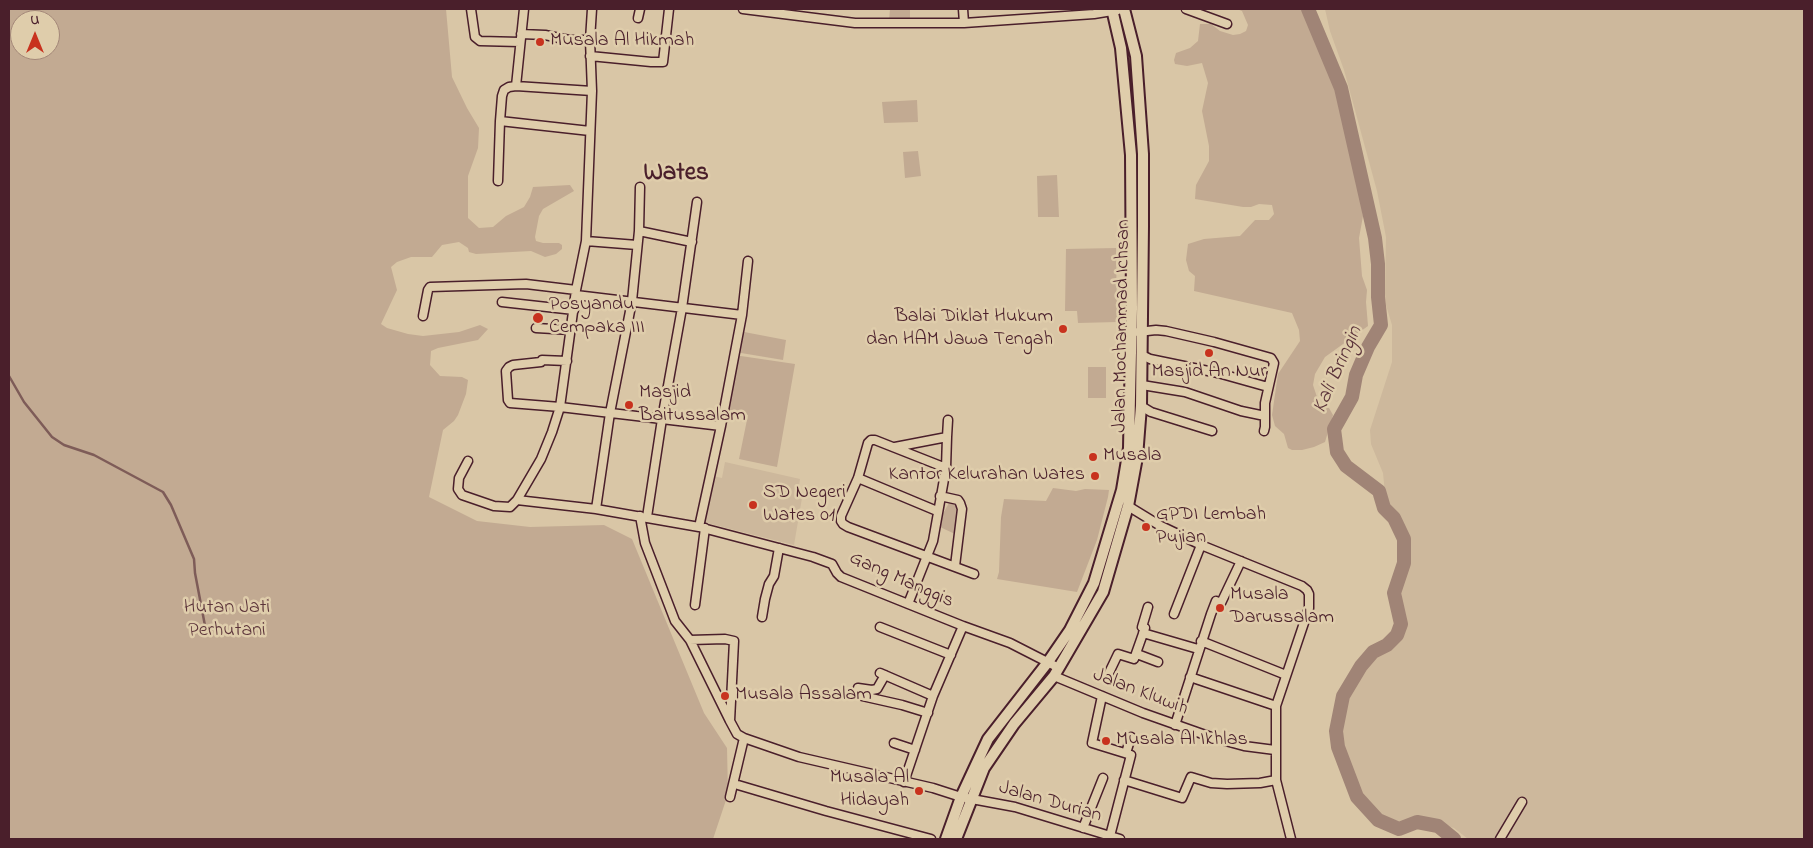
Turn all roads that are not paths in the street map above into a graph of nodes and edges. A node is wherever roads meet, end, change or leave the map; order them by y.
1 (471, 9) edge
2 (524, 9) edge
3 (592, 9) edge
4 (640, 9) edge
5 (669, 9) edge
6 (743, 9) edge
7 (963, 9) edge
8 (1125, 9) edge
9 (1186, 9) edge
10 (1112, 10) edge
11 (638, 18) dead end
12 (964, 23) junction
13 (1226, 24) dead end
14 (520, 38) junction
15 (590, 40) junction
16 (590, 56) junction
17 (516, 86) junction
18 (592, 91) junction
19 (500, 121) junction
20 (590, 131) junction
21 (498, 181) dead end
22 (640, 186) dead end
23 (696, 202) dead end
24 (638, 231) junction
25 (586, 241) junction
26 (692, 242) junction
27 (637, 245) junction
28 (748, 261) dead end
29 (576, 292) junction
30 (632, 301) junction
31 (502, 302) dead end
32 (682, 308) junction
33 (574, 310) junction
34 (742, 315) junction
35 (423, 316) dead end
36 (536, 328) dead end
37 (571, 330) junction
38 (1142, 331) junction
39 (1131, 333) junction
40 (1142, 355) junction
41 (566, 361) junction
42 (1142, 385) junction
43 (1268, 387) junction
44 (1141, 406) junction
45 (560, 407) junction
46 (610, 413) junction
47 (1265, 416) junction
48 (662, 418) junction
49 (948, 420) dead end
50 (721, 426) junction
51 (1212, 431) dead end
52 (1264, 431) dead end
53 (947, 437) junction
54 (894, 447) junction
55 (468, 461) dead end
56 (946, 468) junction
57 (858, 478) junction
58 (940, 496) junction
59 (517, 500) junction
60 (1128, 506) junction
61 (596, 509) junction
62 (937, 511) junction
63 (643, 517) junction
64 (702, 527) junction
65 (1108, 539) junction
66 (1119, 541) junction
67 (1201, 545) junction
68 (779, 548) junction
69 (927, 557) junction
70 (1241, 561) junction
71 (955, 566) junction
72 (974, 574) dead end
73 (908, 604) junction
74 (695, 605) dead end
75 (1148, 607) dead end
76 (1174, 614) dead end
77 (762, 617) dead end
78 (963, 626) junction
79 (880, 627) dead end
80 (1143, 633) junction
81 (690, 640) junction
82 (1200, 645) junction
83 (1137, 654) junction
84 (951, 655) junction
85 (1158, 662) dead end
86 (1046, 666) junction
87 (1056, 672) junction
88 (1286, 675) junction
89 (1190, 677) junction
90 (1107, 678) dead end
91 (858, 688) dead end
92 (862, 696) dead end
93 (933, 696) junction
94 (1102, 696) junction
95 (1276, 706) junction
96 (928, 713) junction
97 (730, 721) junction
98 (1175, 725) junction
99 (1131, 737) dead end
100 (744, 738) junction
101 (894, 743) dead end
102 (915, 750) junction
103 (1275, 750) junction
104 (1126, 753) junction
105 (1103, 778) dead end
106 (1124, 780) junction
107 (1276, 780) junction
108 (904, 782) junction
109 (738, 785) dead end
110 (730, 797) dead end
111 (966, 798) junction
112 (1522, 802) dead end
113 (1083, 828) junction
114 (1113, 838) edge
115 (931, 839) edge
116 (946, 839) edge
117 (956, 839) edge
118 (1291, 839) edge
119 (1500, 839) edge

1 - 14 street
2 - 14 street
3 - 15 street
4 - 11 street
5 - 16 street
6 - 12 street
7 - 12 street
8 - 10 street
8 - 38 main road, Jalan Mochammad Ichsan
9 - 13 street
10 - 12 street
10 - 39 main road, Jalan Mochammad Ichsan
14 - 15 street
14 - 17 street
15 - 16 street
16 - 18 street
17 - 18 street
17 - 19 street
18 - 20 street
19 - 20 street
19 - 21 street
20 - 25 street
22 - 24 street
23 - 26 street
24 - 26 street
24 - 27 street
25 - 27 street
25 - 29 street
26 - 32 street
27 - 30 street
28 - 34 street
29 - 30 street
29 - 33 street
29 - 35 street
30 - 32 street
30 - 46 street
31 - 33 street
32 - 34 street
32 - 48 street
33 - 37 street
34 - 50 street
36 - 37 street
37 - 41 street
38 - 39 street
38 - 40 main road, Jalan Mochammad Ichsan
38 - 43 street
39 - 65 main road, Jalan Mochammad Ichsan
40 - 42 main road, Jalan Mochammad Ichsan
40 - 43 street
41 - 45 street
41 - 45 street
42 - 44 main road, Jalan Mochammad Ichsan
42 - 47 street
43 - 47 street
44 - 51 street
44 - 60 main road, Jalan Mochammad Ichsan
45 - 46 street
45 - 59 street
46 - 48 street
46 - 61 street
47 - 52 street
48 - 50 street
48 - 63 street
49 - 53 street
50 - 64 street
53 - 54 street
53 - 56 street
54 - 56 street
54 - 57 street
55 - 59 street
56 - 58 street
57 - 62 street
57 - 69 street
58 - 62 street
58 - 71 street
59 - 61 street, Gang Manggis
60 - 66 main road, Jalan Mochammad Ichsan
60 - 67 street
61 - 63 street, Gang Manggis
62 - 69 street
63 - 64 street, Gang Manggis
63 - 81 street
64 - 68 street, Gang Manggis
64 - 74 street
65 - 66 main road
65 - 86 main road, Jalan Mochammad Ichsan
66 - 87 main road, Jalan Mochammad Ichsan
67 - 70 street
67 - 76 street
68 - 73 street, Gang Manggis
68 - 77 street
69 - 71 street
69 - 73 street
70 - 82 street
70 - 88 street
71 - 72 street
73 - 78 street, Gang Manggis
75 - 80 street
78 - 84 street
78 - 86 street, Gang Manggis
79 - 84 street
80 - 82 street
80 - 83 street
81 - 97 street
81 - 97 street
82 - 88 street
82 - 89 street
83 - 85 street
83 - 90 street
84 - 93 street
86 - 87 main road
86 - 111 main road, Jalan Mochammad Ichsan
87 - 94 street, Jalan Kluwih
87 - 111 main road, Jalan Mochammad Ichsan
88 - 95 street
89 - 95 street
89 - 98 street
91 - 93 street
92 - 96 street
93 - 96 street
94 - 98 street, Jalan Kluwih
94 - 104 street
95 - 103 street
96 - 102 street
97 - 100 street
98 - 103 street, Jalan Kluwih
99 - 104 street
100 - 108 street, Jalan Durian
100 - 110 street
101 - 102 street
102 - 108 street
103 - 107 street
104 - 106 street
105 - 113 street
106 - 107 street
106 - 114 street
107 - 118 street
108 - 111 street, Jalan Durian
109 - 115 street
111 - 113 street, Jalan Durian
111 - 116 main road, Jalan Mochammad Ichsan
111 - 117 main road, Jalan Mochammad Ichsan
112 - 119 street
113 - 114 street, Jalan Durian

